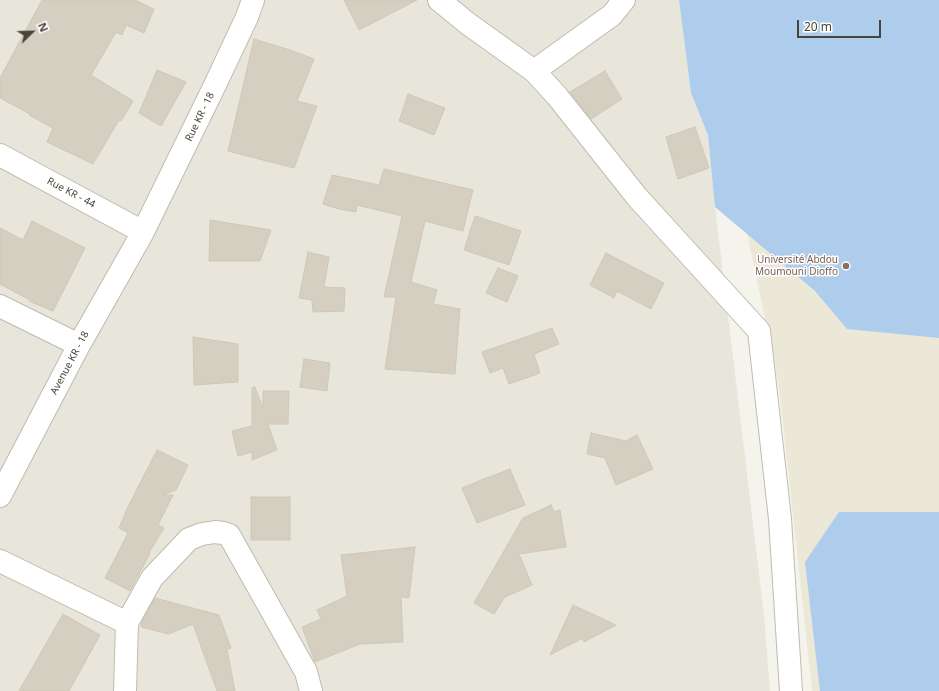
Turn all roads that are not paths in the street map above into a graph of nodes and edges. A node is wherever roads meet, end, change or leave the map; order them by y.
1 (253, 0) edge
2 (439, 0) edge
3 (624, 0) edge
4 (534, 71) junction
5 (0, 155) edge
6 (143, 232) junction
7 (0, 306) edge
8 (79, 345) junction
9 (0, 496) edge
10 (0, 561) edge
11 (127, 623) junction
12 (125, 691) edge
13 (311, 691) edge
14 (791, 691) edge

1 - 6 street, Rue KR - 18
2 - 4 street
3 - 4 street
4 - 14 street
5 - 6 street, Rue KR - 44
6 - 8 street, Avenue KR - 18
7 - 8 street
8 - 9 street, Avenue KR - 18
10 - 11 street
11 - 12 street
11 - 13 street

